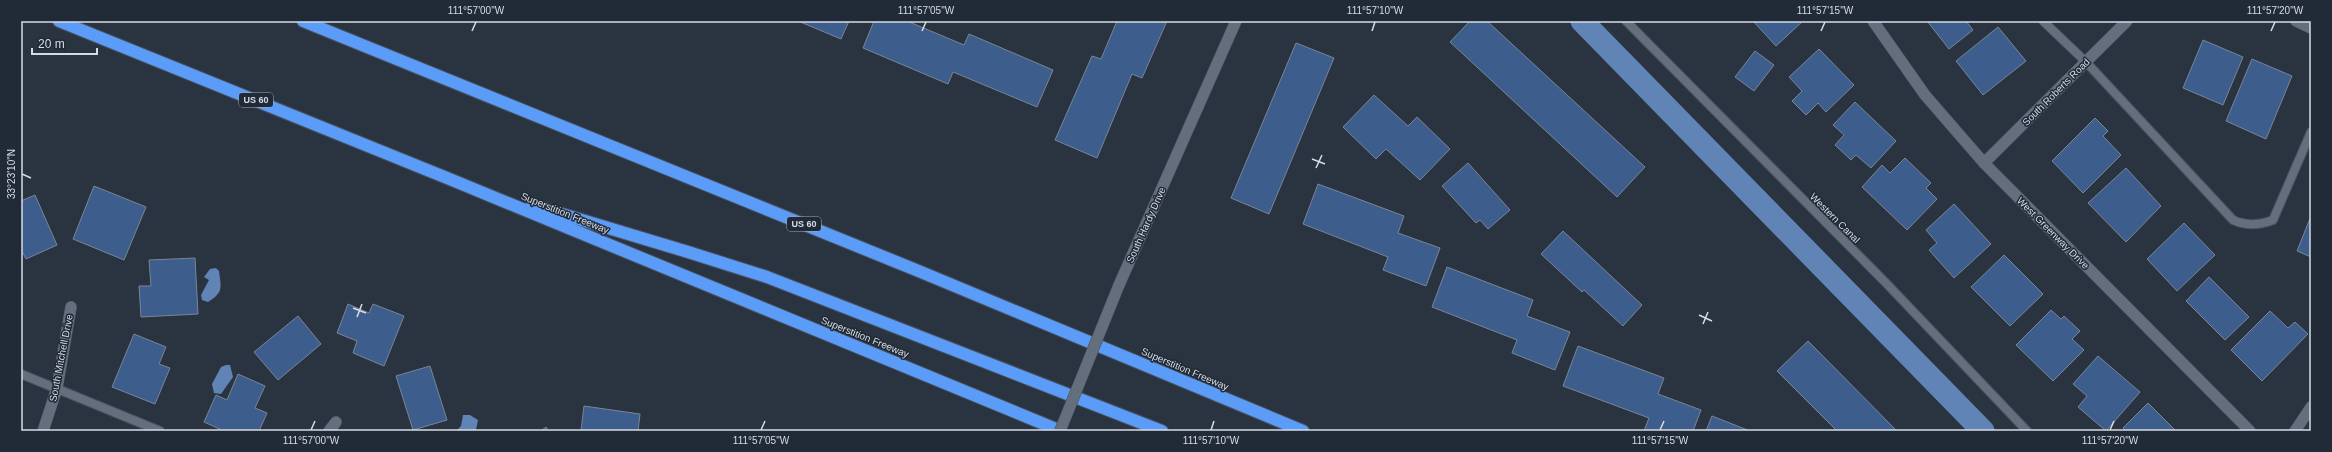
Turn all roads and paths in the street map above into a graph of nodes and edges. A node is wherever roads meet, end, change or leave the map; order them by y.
1 (59, 21) edge
2 (303, 21) edge
3 (1236, 21) edge
4 (1626, 21) edge
5 (1874, 21) edge
6 (2043, 21) edge
7 (2127, 21) edge
8 (2296, 21) edge
9 (2311, 28) edge
10 (2086, 62) junction
11 (2311, 132) edge
12 (1984, 163) junction
13 (452, 180) junction
14 (71, 307) dead end
15 (21, 374) edge
16 (57, 388) junction
17 (2311, 407) edge
18 (43, 431) edge
19 (160, 431) edge
20 (1060, 431) edge
21 (1162, 431) edge
22 (1303, 431) edge
23 (2027, 431) edge
24 (2250, 431) edge
25 (2295, 431) edge

1 - 13 highway, Superstition Freeway / US 60
2 - 22 highway, Superstition Freeway / US 60
3 - 20 street, South Hardy Drive, bridge
4 - 23 lane, Western Canal
5 - 12 street, West Greenway Drive
6 - 10 lane
7 - 10 street, South Roberts Road
8 - 9 street
10 - 11 lane
10 - 12 street, South Roberts Road
12 - 24 street, West Greenway Drive
13 - 20 highway, Superstition Freeway / US 60
13 - 21 highway
14 - 16 street, South Mitchell Drive
15 - 16 lane
16 - 18 street, South Mitchell Drive
16 - 19 lane
17 - 25 street

